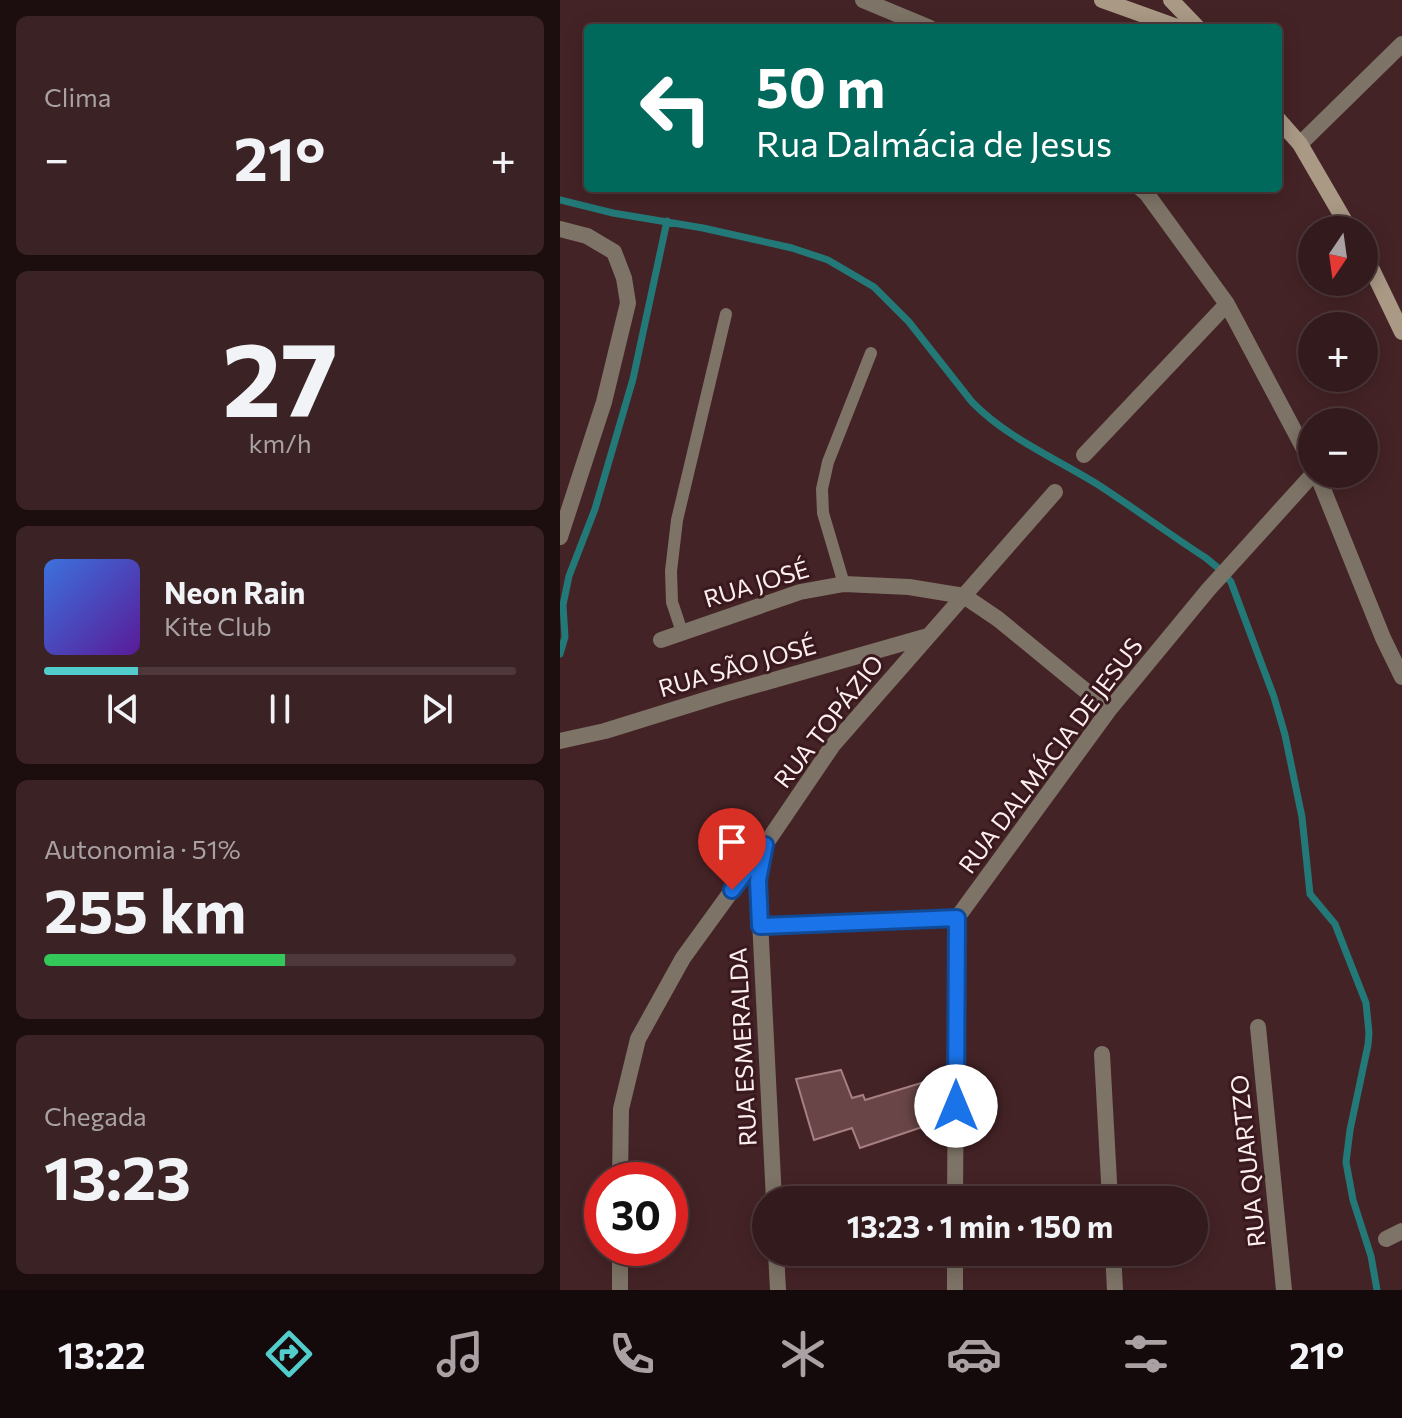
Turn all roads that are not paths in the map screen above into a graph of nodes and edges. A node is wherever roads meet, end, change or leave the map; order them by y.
1 (863, 0) edge
2 (1102, 0) edge
3 (1171, 0) edge
4 (920, 24) edge
5 (1169, 24) edge
6 (1194, 24) edge
7 (1402, 44) edge
8 (1282, 124) edge
9 (1300, 144) junction
10 (1145, 192) edge
11 (1342, 216) edge
12 (560, 229) edge
13 (1378, 282) edge
14 (1227, 304) junction
15 (726, 314) dead end
16 (1402, 332) edge
17 (871, 353) dead end
18 (1298, 438) edge
19 (1084, 455) dead end
20 (1302, 488) edge
21 (1321, 488) edge
22 (1055, 492) dead end
23 (560, 537) edge
24 (844, 584) junction
25 (964, 596) junction
26 (682, 632) junction
27 (928, 636) junction
28 (661, 640) dead end
29 (1402, 677) edge
30 (1109, 710) junction
31 (560, 741) edge
32 (765, 845) junction
33 (957, 918) junction
34 (760, 926) junction
35 (1258, 1027) dead end
36 (1102, 1054) dead end
37 (620, 1162) edge
38 (773, 1186) edge
39 (955, 1186) edge
40 (1109, 1186) edge
41 (1402, 1231) edge
42 (1386, 1239) dead end
43 (620, 1266) edge
44 (777, 1266) edge
45 (955, 1266) edge
46 (1114, 1266) edge
47 (620, 1290) edge
48 (778, 1290) edge
49 (955, 1290) edge
50 (1115, 1290) edge
51 (1284, 1290) edge

1 - 4 street
2 - 5 street
3 - 6 street
7 - 9 street
8 - 9 street
9 - 11 street
10 - 14 street
12 - 23 street
13 - 16 street
14 - 18 street
14 - 19 street
15 - 26 lane, RUA SÃO JOSÉ
17 - 24 lane
20 - 30 street, RUA DALMÁCIA DE JESUS
21 - 29 street
22 - 25 street, RUA TOPÁZIO
24 - 25 street, RUA JOSÉ
24 - 26 street, RUA JOSÉ
25 - 27 street, RUA TOPÁZIO
25 - 30 street
26 - 28 street, RUA JOSÉ
27 - 31 street, RUA SÃO JOSÉ
27 - 32 street, RUA TOPÁZIO
30 - 33 street, RUA DALMÁCIA DE JESUS
32 - 34 street, RUA ESMERALDA
32 - 37 street, RUA TOPÁZIO
33 - 34 street
33 - 39 street
34 - 38 street, RUA ESMERALDA
35 - 51 street, RUA QUARTZO
36 - 40 street
41 - 42 street
43 - 47 street
44 - 48 street
45 - 49 street
46 - 50 street

